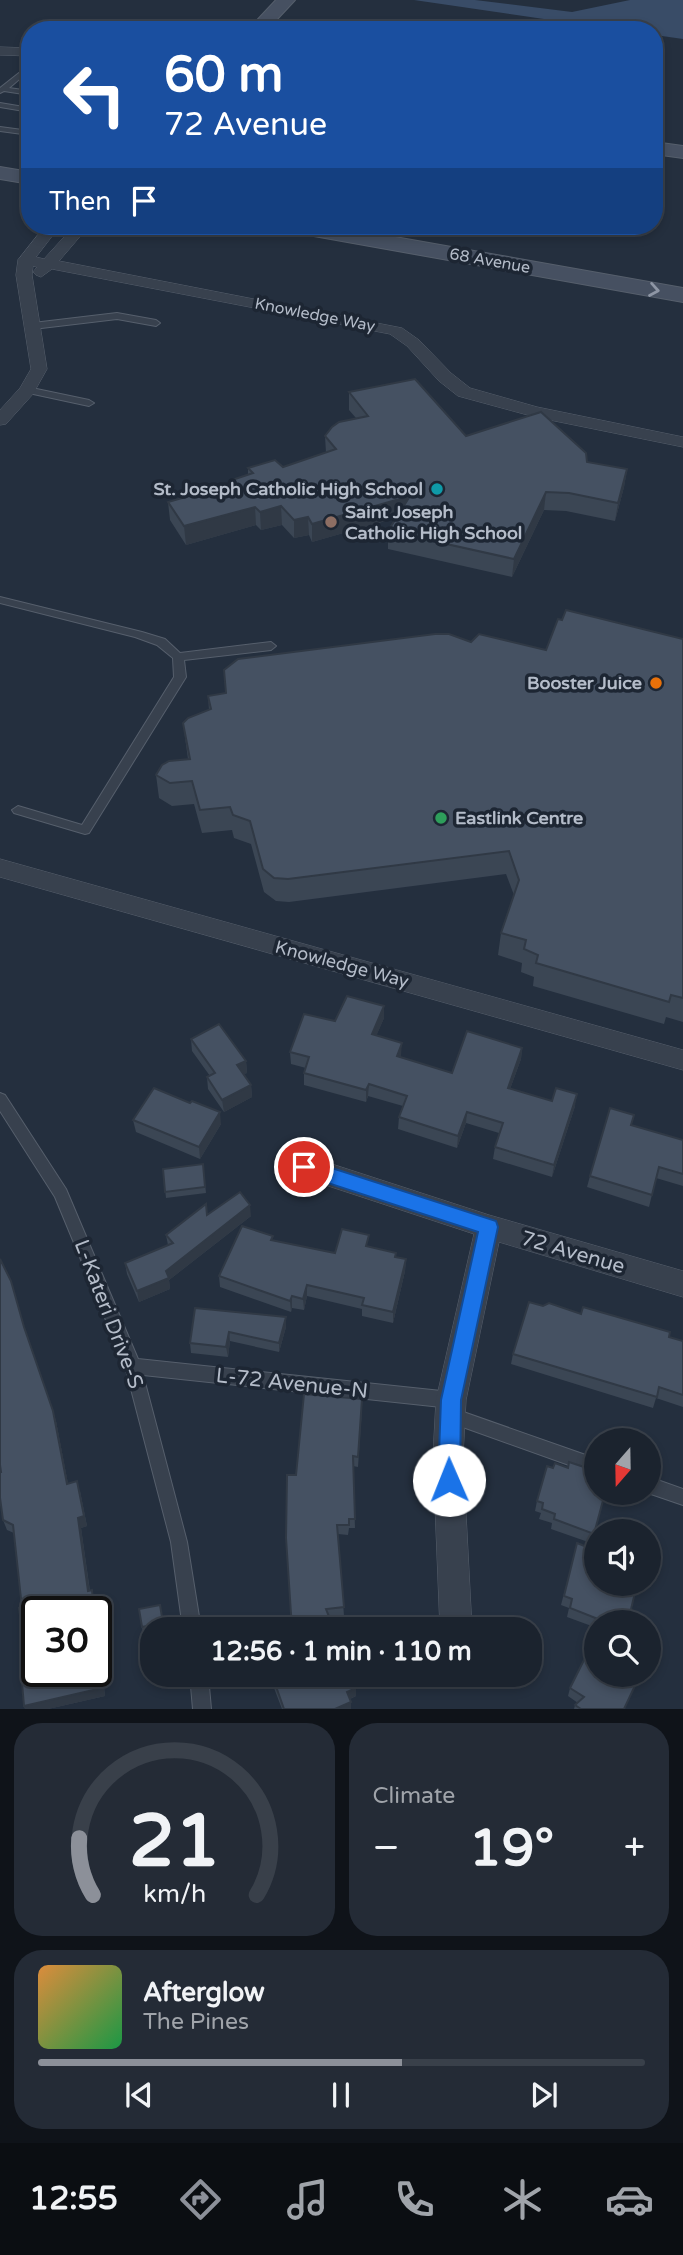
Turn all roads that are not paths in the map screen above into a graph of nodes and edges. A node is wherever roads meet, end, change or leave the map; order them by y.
1 (286, 0) edge
2 (266, 21) edge
3 (0, 51) edge
4 (21, 52) edge
5 (21, 74) edge
6 (1, 90) edge
7 (21, 92) edge
8 (0, 105) edge
9 (21, 110) edge
10 (0, 129) edge
11 (21, 132) edge
12 (663, 149) edge
13 (683, 152) edge
14 (0, 158) edge
15 (21, 162) edge
16 (0, 173) edge
17 (21, 176) edge
18 (46, 235) edge
19 (74, 235) edge
20 (347, 235) edge
21 (438, 235) edge
22 (26, 260) junction
23 (47, 264) junction
24 (683, 278) edge
25 (27, 291) junction
26 (683, 295) edge
27 (156, 323) dead end
28 (33, 326) junction
29 (27, 390) junction
30 (89, 403) dead end
31 (0, 420) edge
32 (683, 442) edge
33 (0, 600) edge
34 (271, 646) dead end
35 (178, 657) junction
36 (18, 810) dead end
37 (0, 868) edge
38 (683, 1060) edge
39 (0, 1099) edge
40 (304, 1167) dead end
41 (489, 1227) junction
42 (683, 1284) edge
43 (134, 1366) junction
44 (451, 1408) junction
45 (584, 1462) edge
46 (662, 1490) edge
47 (683, 1497) edge
48 (190, 1617) edge
49 (455, 1617) edge
50 (200, 1687) edge
51 (202, 1709) edge

1 - 2 main road
3 - 4 street
5 - 6 lane
6 - 7 lane
8 - 9 lane
10 - 11 lane
12 - 13 main road
14 - 15 main road
16 - 17 main road
18 - 22 street
19 - 23 street
20 -> 26 main road, 68 Avenue
21 - 24 main road, 68 Avenue
22 - 23 street, Knowledge Way
22 - 25 street
23 - 25 street
23 - 32 street, Knowledge Way
25 - 28 street
27 - 28 lane
28 - 29 street
29 - 30 lane
29 - 31 street
33 - 35 lane
34 - 35 lane
35 - 36 lane
37 - 38 street, Knowledge Way
39 - 43 lane, L-Kateri Drive-S
40 - 41 street, 72 Avenue
41 - 42 street, 72 Avenue
41 - 44 street
43 - 44 lane, L-72 Avenue-N
43 - 48 lane, L-Kateri Drive-S
44 - 45 lane, L-72 Avenue-N
44 - 49 street
46 - 47 lane
50 - 51 lane

